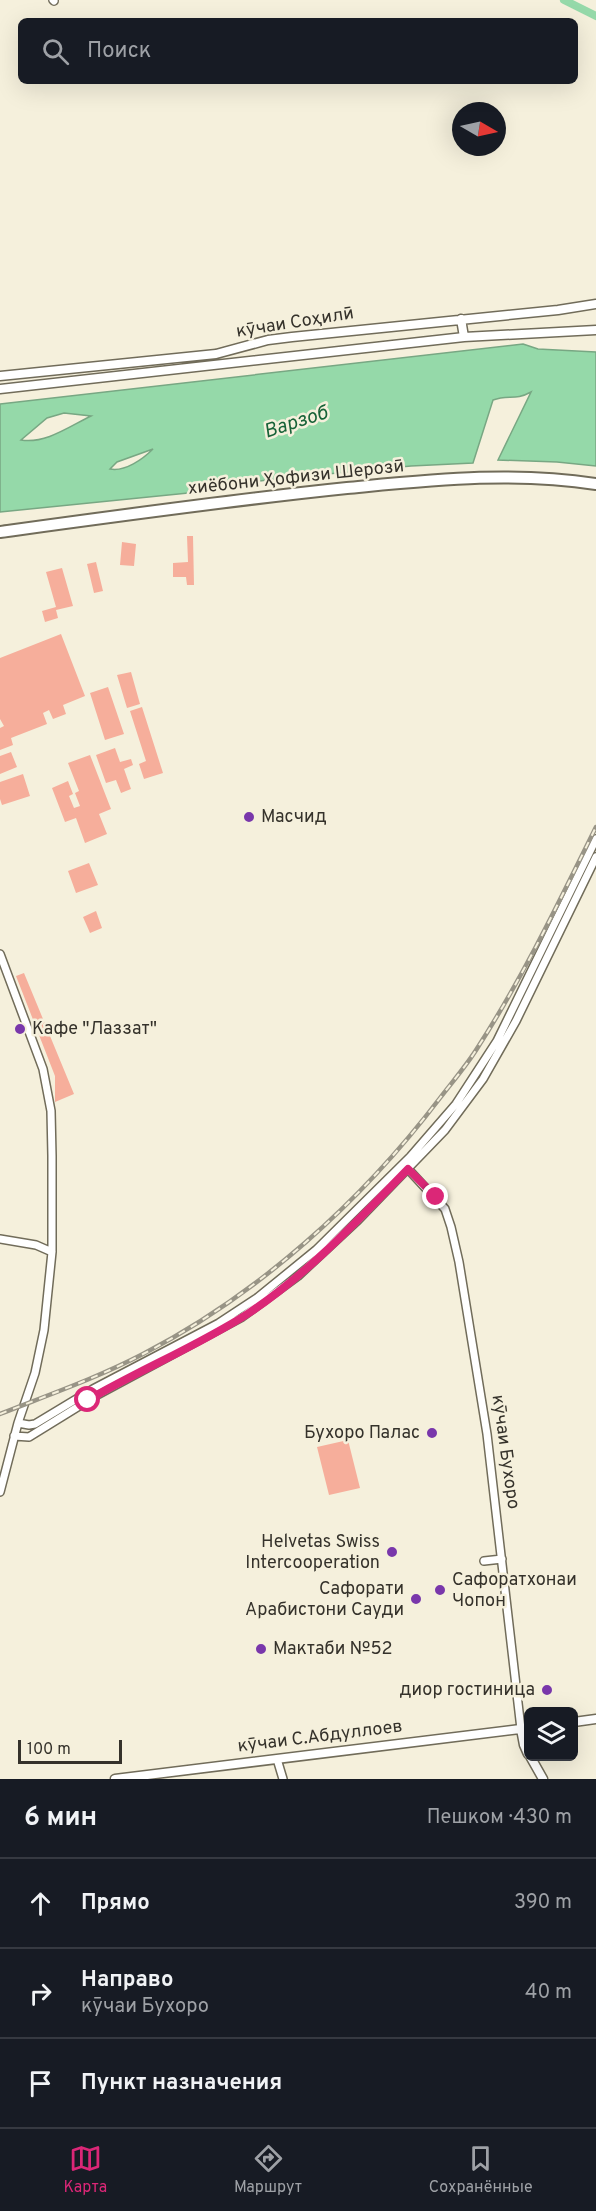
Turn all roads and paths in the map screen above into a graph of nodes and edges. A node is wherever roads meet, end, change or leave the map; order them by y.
1 (596, 303) edge
2 (461, 319) junction
3 (596, 330) edge
4 (464, 338) junction
5 (0, 376) edge
6 (0, 389) edge
7 (596, 484) edge
8 (0, 532) edge
9 (596, 839) edge
10 (596, 857) edge
11 (561, 922) junction
12 (0, 954) edge
13 (408, 1169) junction
14 (0, 1239) edge
15 (52, 1252) junction
16 (18, 1423) junction
17 (14, 1436) junction
18 (0, 1492) edge
19 (502, 1559) junction
20 (484, 1561) dead end
21 (596, 1719) edge
22 (524, 1721) edge
23 (578, 1721) edge
24 (524, 1728) edge
25 (277, 1759) junction
26 (532, 1761) edge
27 (115, 1779) edge
28 (284, 1779) edge
29 (543, 1779) edge

1 - 2 street, кӯчаи Соҳилӣ
2 - 4 street
2 - 5 street, кӯчаи Соҳилӣ
3 - 4 street, кӯчаи Соҳилӣ
4 - 6 street, кӯчаи Соҳилӣ
7 - 8 main road, хиёбони Ҳофизи Шерозӣ
9 - 11 street
10 - 11 street
11 - 13 street
11 - 16 street
12 - 15 street
13 - 17 street
13 - 19 street, кӯчаи Бухоро
14 - 15 street
15 - 16 street
16 - 17 street
17 - 18 street
19 - 20 street
19 - 22 street, кӯчаи Бухоро
21 - 23 street
24 - 25 street, кӯчаи С.Абдуллоев
25 - 27 street, кӯчаи С.Абдуллоев
25 - 28 street
26 - 29 street, кӯчаи Бухоро

